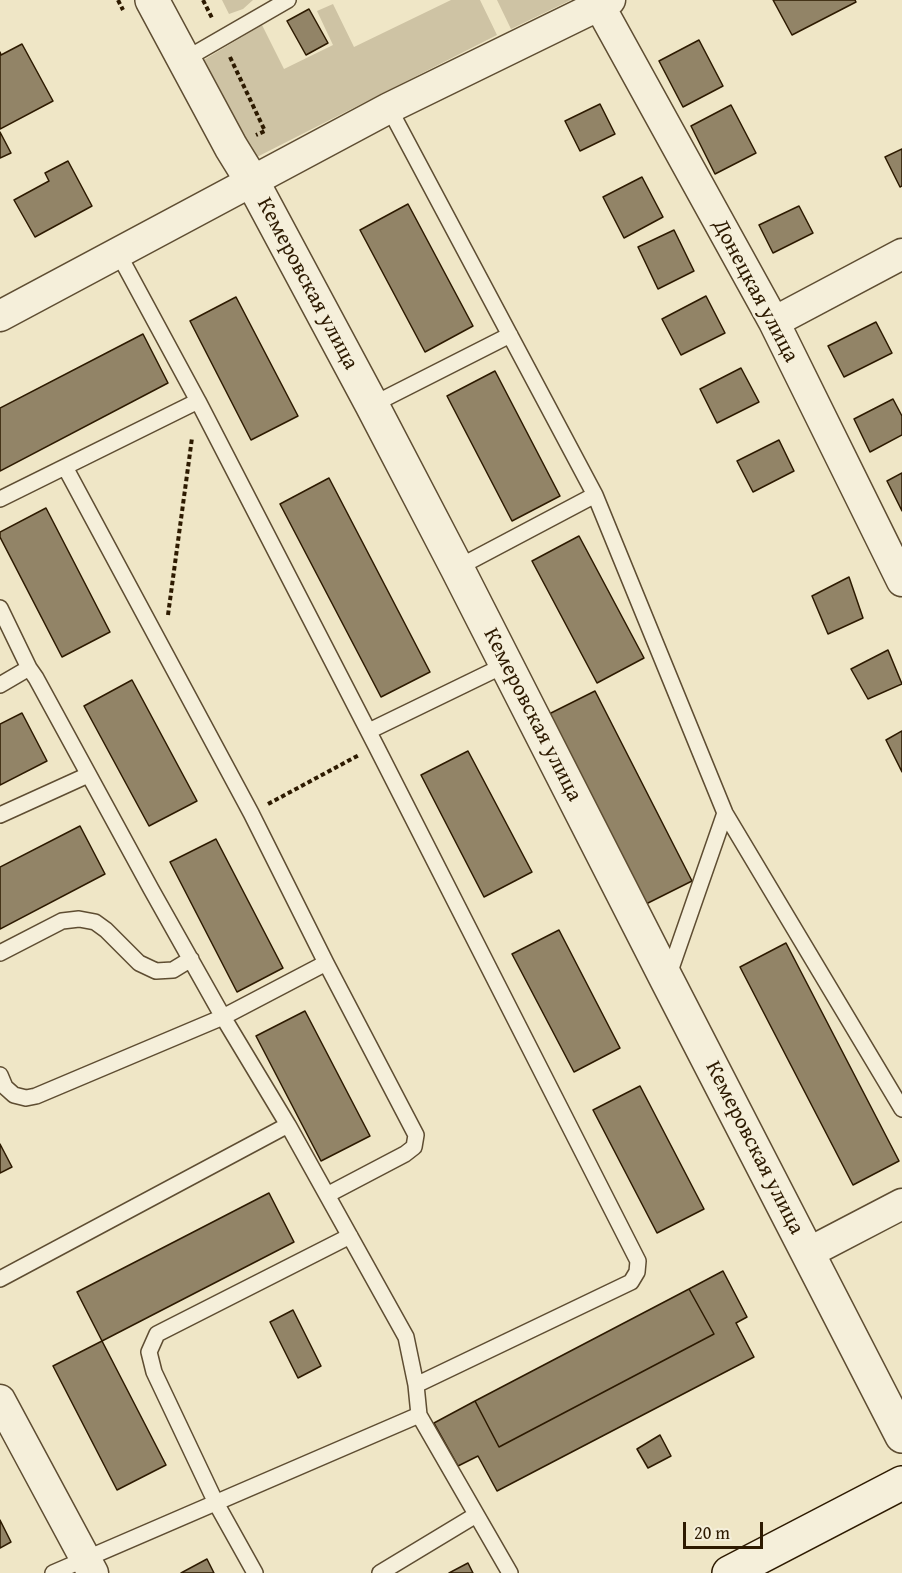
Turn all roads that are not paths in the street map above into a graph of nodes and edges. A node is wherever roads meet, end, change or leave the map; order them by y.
1 (152, 0) edge
2 (288, 0) edge
3 (605, 3) edge
4 (184, 60) junction
5 (389, 108) junction
6 (252, 181) junction
7 (118, 253) junction
8 (902, 254) edge
9 (0, 316) edge
10 (774, 322) junction
11 (510, 335) junction
12 (198, 401) junction
13 (372, 405) junction
14 (65, 468) junction
15 (595, 495) junction
16 (0, 499) edge
17 (457, 568) junction
18 (900, 571) edge
19 (0, 608) edge
20 (507, 664) junction
21 (29, 668) junction
22 (0, 685) edge
23 (369, 731) junction
24 (88, 775) junction
25 (725, 813) junction
26 (0, 815) edge
27 (0, 953) edge
28 (191, 959) junction
29 (326, 963) junction
30 (667, 980) junction
31 (224, 1017) junction
32 (0, 1075) edge
33 (902, 1109) edge
34 (288, 1125) junction
35 (327, 1196) junction
36 (902, 1204) edge
37 (350, 1236) junction
38 (808, 1253) junction
39 (0, 1279) edge
40 (416, 1385) junction
41 (0, 1400) edge
42 (419, 1416) junction
43 (902, 1436) edge
44 (902, 1483) edge
45 (216, 1503) junction
46 (476, 1515) junction
47 (89, 1566) edge
48 (53, 1573) edge
49 (255, 1573) edge
50 (380, 1573) edge
51 (510, 1573) edge
52 (729, 1573) edge

1 - 4 street, Кемеровская улица
2 - 4 lane
3 - 5 street
3 - 10 street, Донецкая улица
4 - 6 street, Кемеровская улица
5 - 6 street
5 - 11 lane
6 - 7 street
6 - 13 street, Кемеровская улица
7 - 9 street
7 - 12 lane
8 - 10 street
10 - 18 street, Донецкая улица
11 - 13 lane
11 - 15 lane
12 - 14 lane
12 - 23 lane
13 - 17 street, Кемеровская улица
14 - 16 lane
14 - 29 lane
15 - 17 lane
15 - 25 lane
17 - 20 street, Кемеровская улица
19 - 21 lane
20 - 23 lane
20 - 30 street, Кемеровская улица
21 - 22 lane
21 - 24 lane
23 - 40 lane
24 - 26 lane
24 - 28 lane
25 - 30 lane
25 - 33 lane
27 - 28 lane
28 - 31 lane
29 - 31 lane
29 - 35 lane
30 - 38 street, Кемеровская улица
31 - 32 lane
31 - 34 lane
34 - 35 lane
34 - 39 lane
35 - 37 lane
36 - 38 street
37 - 40 lane
37 - 45 lane
38 - 43 street, Кемеровская улица
40 - 42 lane
41 - 47 street
42 - 45 lane
42 - 46 lane
44 - 52 street
45 - 47 lane
45 - 49 lane
46 - 50 lane
46 - 51 lane
47 - 48 lane

